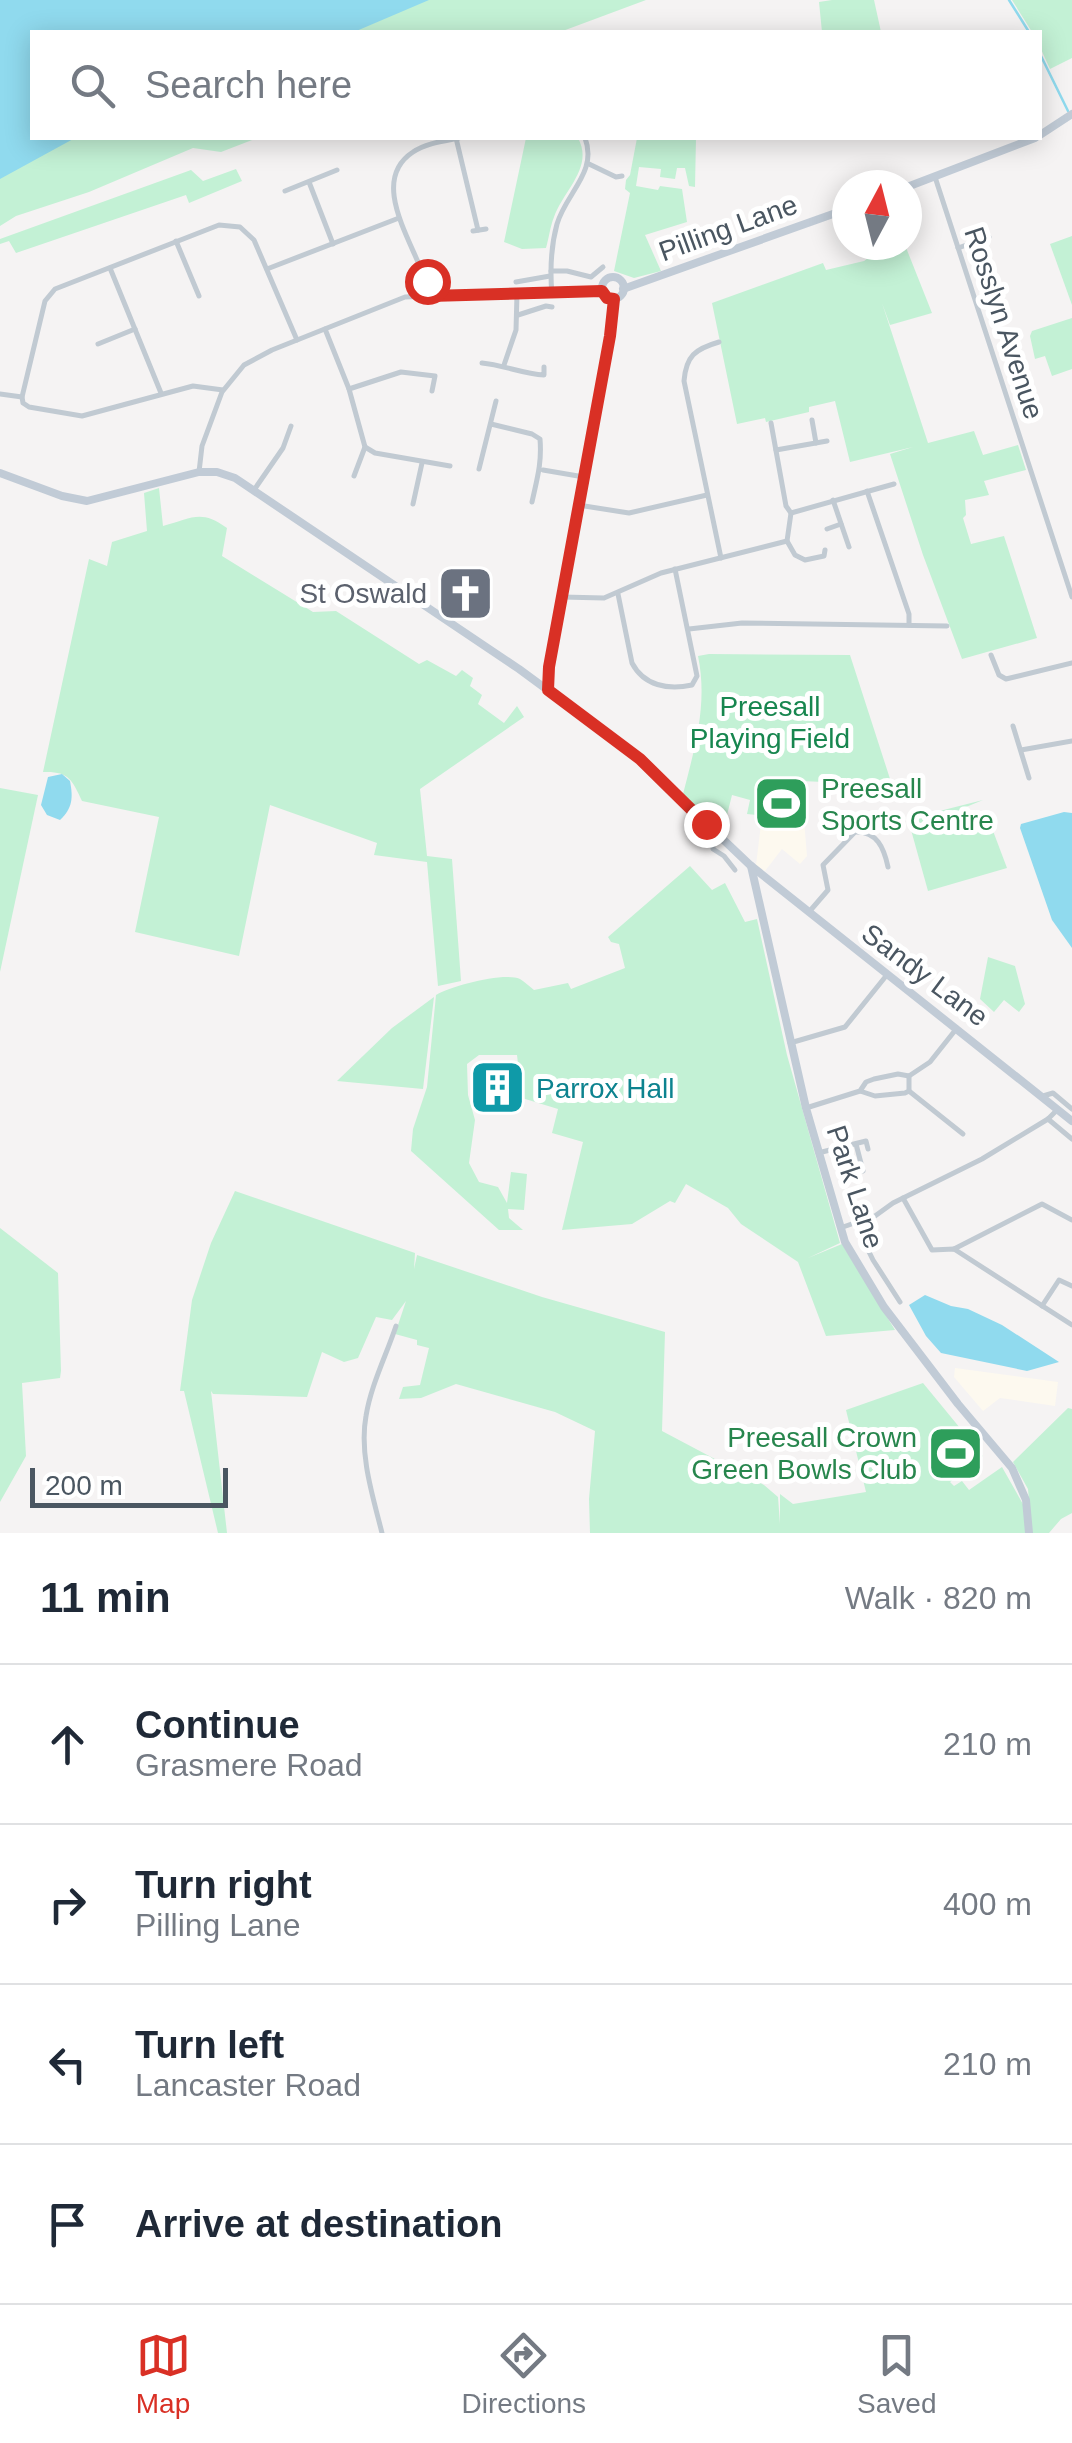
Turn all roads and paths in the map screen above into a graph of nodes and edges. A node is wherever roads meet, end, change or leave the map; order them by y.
1 (1069, 116) edge
2 (1042, 133) edge
3 (450, 140) edge
4 (457, 140) edge
5 (585, 140) edge
6 (1027, 140) edge
7 (589, 164) junction
8 (337, 170) dead end
9 (935, 176) junction
10 (618, 178) dead end
11 (922, 181) edge
12 (309, 182) junction
13 (284, 191) dead end
14 (832, 214) edge
15 (400, 217) junction
16 (479, 230) dead end
17 (989, 237) dead end
18 (176, 241) junction
19 (333, 244) junction
20 (958, 248) junction
21 (599, 267) dead end
22 (110, 268) junction
23 (267, 270) junction
24 (551, 273) junction
25 (516, 282) dead end
26 (624, 289) junction
27 (602, 291) junction
28 (517, 294) junction
29 (552, 295) junction
30 (198, 296) dead end
31 (430, 296) junction
32 (614, 299) junction
33 (552, 307) dead end
34 (518, 315) junction
35 (135, 329) junction
36 (325, 329) junction
37 (297, 340) junction
38 (718, 342) dead end
39 (98, 344) dead end
40 (482, 362) dead end
41 (504, 365) junction
42 (544, 367) dead end
43 (349, 389) junction
44 (224, 390) junction
45 (432, 391) dead end
46 (0, 394) edge
47 (161, 394) junction
48 (22, 396) junction
49 (496, 400) dead end
50 (812, 420) dead end
51 (770, 423) dead end
52 (491, 424) junction
53 (291, 426) dead end
54 (761, 434) dead end
55 (773, 434) junction
56 (827, 441) dead end
57 (816, 443) junction
58 (365, 447) junction
59 (776, 450) junction
60 (422, 462) junction
61 (450, 466) dead end
62 (479, 469) dead end
63 (542, 470) junction
64 (199, 472) junction
65 (0, 473) edge
66 (354, 476) dead end
67 (584, 476) junction
68 (894, 484) dead end
69 (254, 490) junction
70 (867, 491) junction
71 (708, 494) junction
72 (833, 500) junction
73 (532, 502) dead end
74 (413, 504) dead end
75 (578, 506) junction
76 (791, 513) junction
77 (841, 524) junction
78 (828, 529) dead end
79 (787, 541) junction
80 (849, 546) dead end
81 (824, 550) dead end
82 (721, 558) junction
83 (675, 569) junction
84 (618, 594) junction
85 (562, 597) junction
86 (1072, 597) edge
87 (909, 625) junction
88 (947, 626) dead end
89 (688, 630) junction
90 (992, 655) dead end
91 (1072, 663) edge
92 (549, 667) junction
93 (530, 678) junction
94 (546, 689) junction
95 (1013, 726) dead end
96 (1072, 741) edge
97 (1020, 750) junction
98 (1028, 778) dead end
99 (719, 837) junction
100 (751, 866) junction
101 (888, 867) dead end
102 (735, 870) dead end
103 (770, 880) junction
104 (755, 892) junction
105 (809, 912) junction
106 (886, 976) junction
107 (957, 1028) junction
108 (790, 1043) junction
109 (909, 1076) junction
110 (860, 1091) junction
111 (909, 1091) junction
112 (1043, 1096) junction
113 (806, 1108) junction
114 (1058, 1108) junction
115 (1072, 1109) edge
116 (1048, 1119) junction
117 (1072, 1121) edge
118 (963, 1134) dead end
119 (1072, 1139) edge
120 (856, 1144) junction
121 (868, 1149) dead end
122 (818, 1153) junction
123 (863, 1171) dead end
124 (902, 1198) junction
125 (1072, 1220) edge
126 (855, 1223) junction
127 (840, 1228) junction
128 (954, 1249) junction
129 (1072, 1286) edge
130 (900, 1302) dead end
131 (1042, 1306) junction
132 (1071, 1323) edge
133 (396, 1326) dead end
134 (382, 1533) edge
135 (1029, 1533) edge

1 - 2 main road
3 - 15 street
4 - 16 street
5 - 7 street
6 - 9 main road
7 - 10 street
7 - 24 street
8 - 12 street
9 - 11 main road
9 - 20 street, Rosslyn Avenue
12 - 13 street
12 - 19 street
14 - 26 main road, Pilling Lane
15 - 19 street
15 - 31 street
17 - 20 street
18 - 22 street
18 - 23 street
18 - 30 street
19 - 23 street
20 - 86 street, Rosslyn Avenue
21 - 24 street
22 - 35 street
22 - 48 street
23 - 37 street
24 - 25 street
24 - 29 street
26 - 27 main road
26 - 32 main road
27 - 29 street
27 - 32 main road
28 - 29 street
28 - 31 street
28 - 34 street
31 - 36 street
32 - 67 main road
33 - 34 street
34 - 41 street
35 - 39 street
35 - 47 street
36 - 37 street
36 - 43 street
37 - 44 street
38 - 71 street
40 - 41 street
41 - 42 street
43 - 45 street
43 - 58 street
44 - 47 street
44 - 64 street
46 - 48 street
47 - 48 street
49 - 52 street
50 - 57 street
51 - 55 street
52 - 62 street
52 - 63 street
53 - 69 street
54 - 55 street
55 - 59 street
56 - 57 street
57 - 59 street
58 - 60 street
58 - 66 street
59 - 76 street
60 - 61 street
60 - 74 street
63 - 67 street
63 - 73 street
64 - 65 main road
64 - 69 main road, Sandy Lane
67 - 75 main road
68 - 70 street
69 - 93 main road, Sandy Lane
70 - 72 street
70 - 87 street
71 - 75 street
71 - 82 street
72 - 76 street
72 - 77 street
75 - 85 main road
76 - 79 street
77 - 78 street
77 - 80 street
79 - 81 street
79 - 82 street
82 - 83 street
83 - 84 street
83 - 89 street
84 - 85 street
84 - 89 street
85 - 92 main road
87 - 88 street
87 - 89 street
90 - 91 street
92 - 93 main road
92 - 94 main road
93 - 94 main road, Sandy Lane
94 - 99 main road, Sandy Lane
95 - 97 street
96 - 97 street
97 - 98 street
99 - 100 main road, Sandy Lane
99 - 102 street
100 - 103 main road, Sandy Lane
100 - 104 main road, Park Lane
101 - 105 street
103 - 104 main road
103 - 105 main road, Sandy Lane
104 - 108 main road, Park Lane
105 - 106 main road, Sandy Lane
106 - 107 main road, Sandy Lane
106 - 108 street
107 - 109 street
107 - 112 main road, Sandy Lane
108 - 113 main road, Park Lane
109 - 110 street
109 - 111 street
110 - 111 street
110 - 113 street
111 - 118 street
112 - 114 main road, Sandy Lane
112 - 115 street
113 - 122 main road, Park Lane
114 - 116 street
114 - 117 main road, Sandy Lane
116 - 119 street
116 - 124 street
120 - 121 street
120 - 122 street
120 - 123 street
122 - 127 main road, Park Lane
124 - 126 street
124 - 128 street
125 - 128 street
126 - 127 street
126 - 130 street, Park Lane
127 - 135 main road, Park Lane
128 - 131 street
129 - 131 street
131 - 132 street
133 - 134 street

